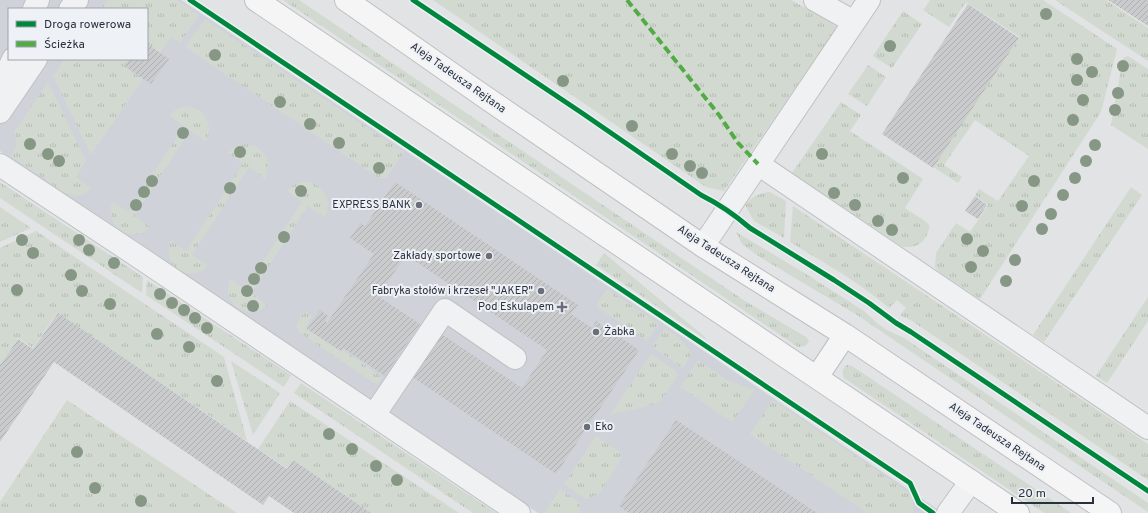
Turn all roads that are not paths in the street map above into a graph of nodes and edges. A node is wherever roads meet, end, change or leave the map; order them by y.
1 (77, 0) edge
2 (256, 0) edge
3 (346, 0) edge
4 (815, 0) edge
5 (869, 0) edge
6 (71, 8) edge
7 (854, 22) junction
8 (13, 60) edge
9 (35, 60) edge
10 (0, 89) edge
11 (0, 112) edge
12 (758, 164) junction
13 (0, 165) edge
14 (703, 246) junction
15 (845, 335) junction
16 (516, 358) dead end
17 (817, 377) junction
18 (374, 415) junction
19 (1148, 428) edge
20 (971, 481) junction
21 (519, 513) edge
22 (948, 513) edge
23 (1018, 513) edge
24 (1110, 513) edge

1 - 6 street
2 - 17 main road
3 - 14 main road, Aleja Tadeusza Rejtana
4 - 7 street
5 - 7 street
7 - 12 street
8 - 10 street
9 - 11 street
12 - 14 street
12 - 19 street
13 - 18 street
14 - 15 main road, Aleja Tadeusza Rejtana
15 - 17 main road
15 - 24 main road, Aleja Tadeusza Rejtana
16 - 18 street
17 - 20 main road
18 - 21 street
20 - 22 street
20 - 23 main road

